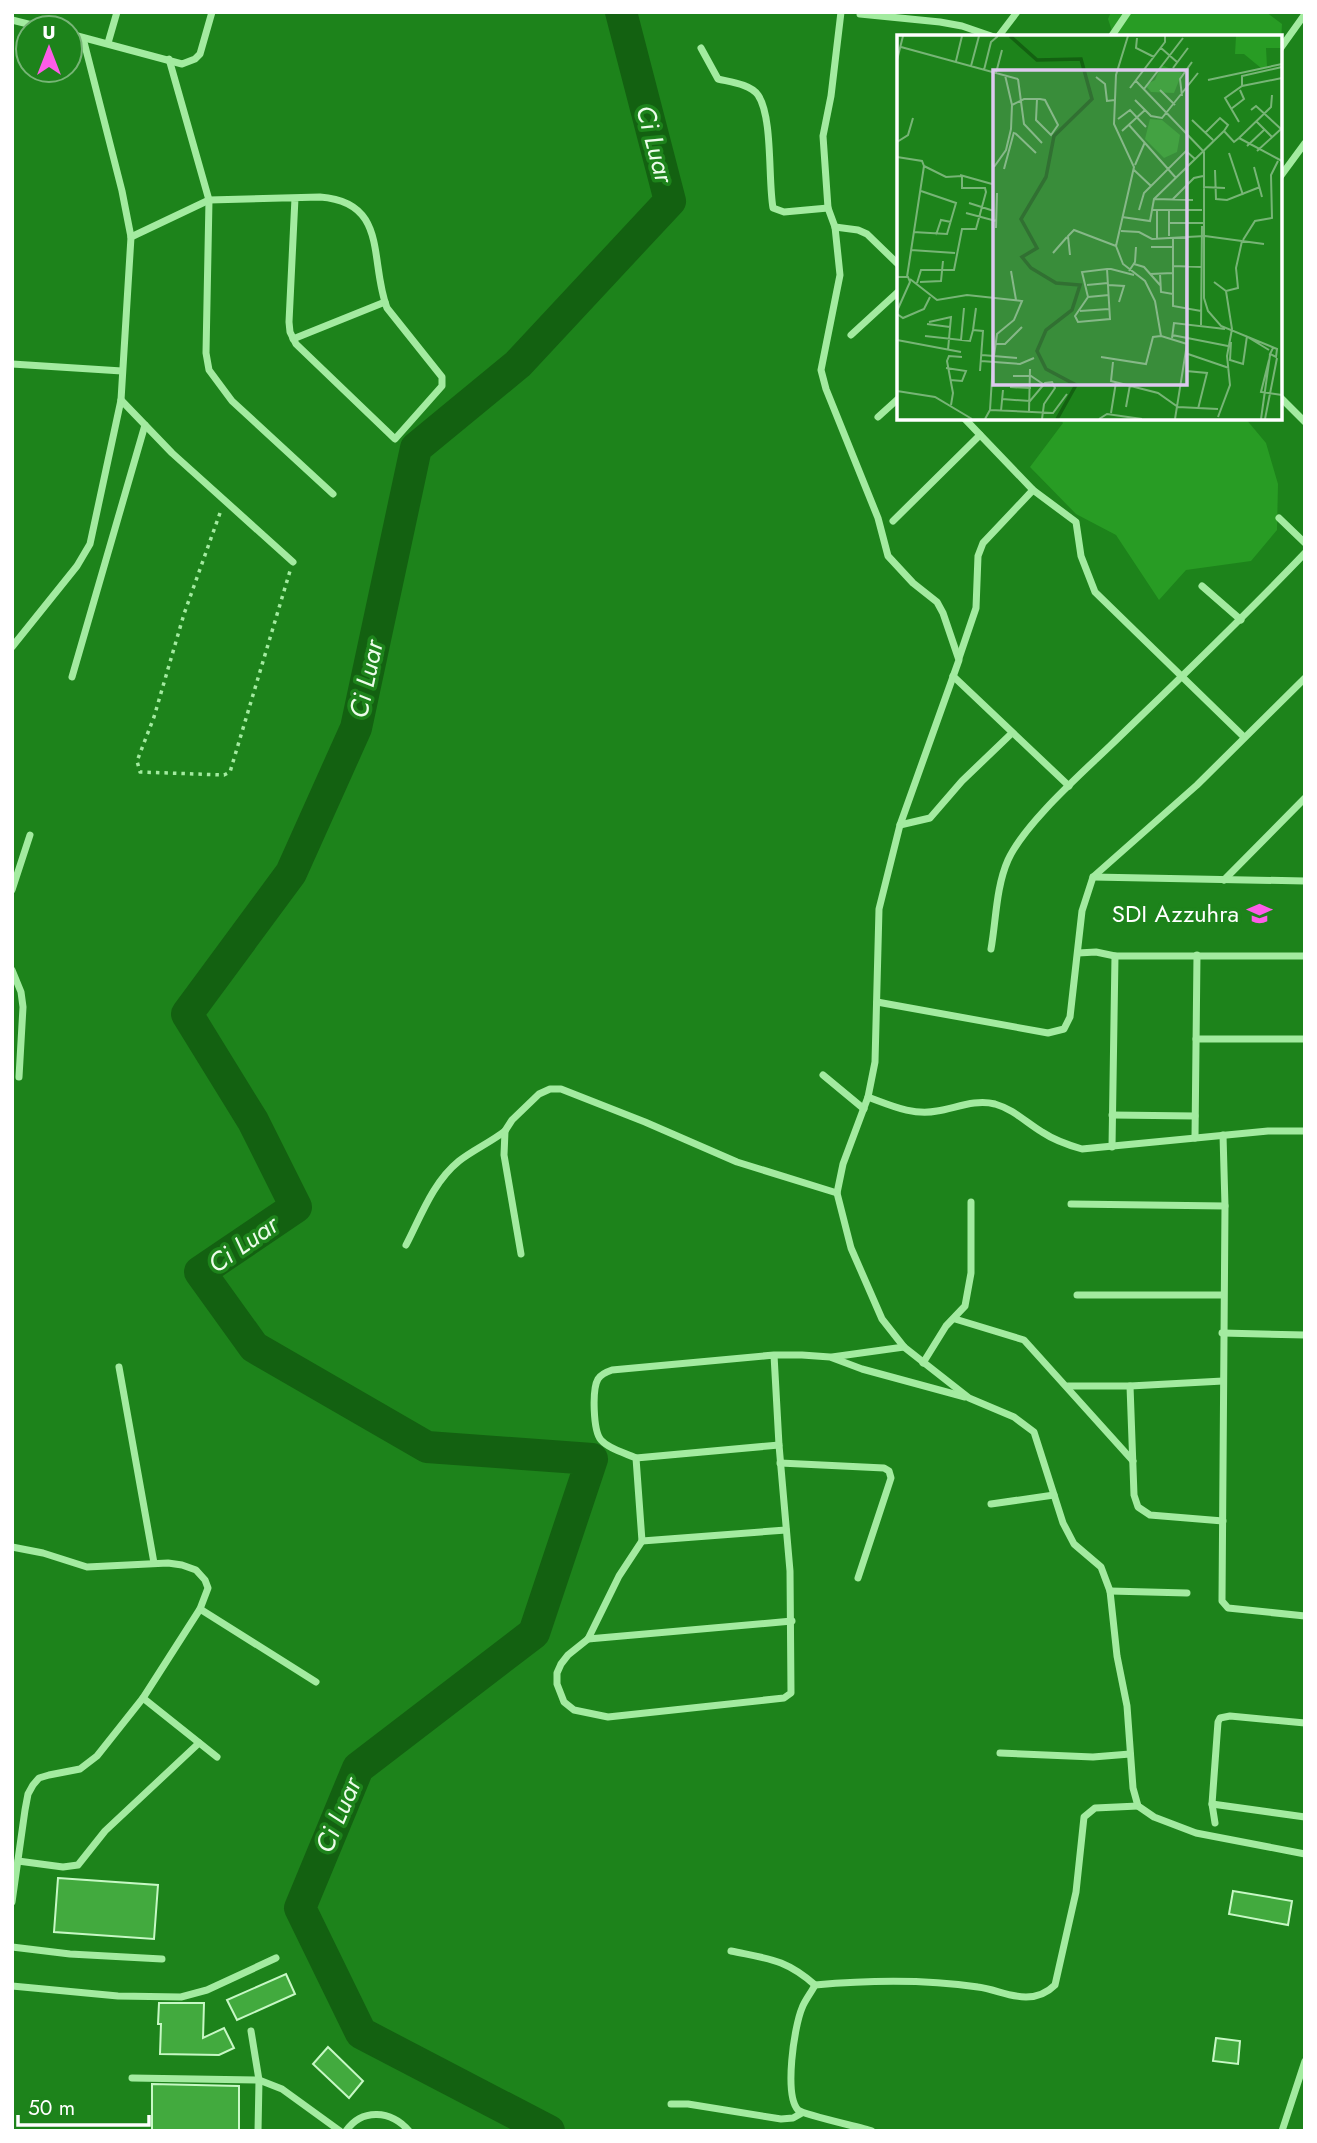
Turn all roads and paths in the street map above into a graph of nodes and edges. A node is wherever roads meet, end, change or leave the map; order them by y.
1 (117, 12) edge
2 (212, 12) edge
3 (841, 12) edge
4 (1017, 12) edge
5 (1128, 12) edge
6 (860, 14) edge
7 (1305, 14) edge
8 (990, 35) edge
9 (998, 35) edge
10 (1112, 35) edge
11 (84, 38) edge
12 (84, 42) edge
13 (108, 43) junction
14 (1282, 46) edge
15 (701, 48) dead end
16 (169, 59) junction
17 (1305, 142) edge
18 (1282, 174) edge
19 (295, 198) junction
20 (209, 200) junction
21 (828, 208) junction
22 (835, 227) junction
23 (131, 237) junction
24 (897, 263) edge
25 (897, 293) edge
26 (385, 302) junction
27 (851, 335) dead end
28 (293, 339) junction
29 (12, 364) edge
30 (122, 372) junction
31 (1282, 399) edge
32 (121, 400) junction
33 (897, 400) edge
34 (878, 416) dead end
35 (966, 420) edge
36 (1305, 422) edge
37 (145, 425) junction
38 (980, 435) junction
39 (1033, 490) junction
40 (333, 494) dead end
41 (225, 501) junction
42 (1279, 518) dead end
43 (893, 521) dead end
44 (1305, 543) edge
45 (1305, 553) edge
46 (293, 562) joint
47 (1202, 586) dead end
48 (1241, 620) junction
49 (12, 647) edge
50 (958, 660) junction
51 (953, 676) junction
52 (1183, 676) junction
53 (72, 677) dead end
54 (1305, 678) edge
55 (1012, 733) junction
56 (1244, 737) junction
57 (1069, 786) junction
58 (1305, 798) edge
59 (900, 825) junction
60 (30, 835) dead end
61 (1093, 877) junction
62 (1224, 880) junction
63 (1305, 881) edge
64 (12, 890) edge
65 (991, 949) dead end
66 (1078, 953) junction
67 (1197, 955) junction
68 (1115, 956) junction
69 (1305, 956) edge
70 (12, 970) edge
71 (877, 1002) junction
72 (12, 1026) edge
73 (23, 1029) junction
74 (1196, 1039) junction
75 (1305, 1039) edge
76 (823, 1074) dead end
77 (19, 1077) dead end
78 (868, 1097) junction
79 (864, 1109) junction
80 (1112, 1115) junction
81 (1195, 1116) junction
82 (505, 1131) junction
83 (1305, 1131) edge
84 (1223, 1135) junction
85 (1195, 1138) junction
86 (1112, 1147) junction
87 (837, 1193) junction
88 (971, 1202) dead end
89 (1071, 1204) dead end
90 (1224, 1206) junction
91 (406, 1245) dead end
92 (521, 1254) dead end
93 (1077, 1295) dead end
94 (1223, 1295) junction
95 (955, 1319) junction
96 (1222, 1333) junction
97 (1305, 1335) edge
98 (904, 1348) junction
99 (774, 1355) junction
100 (830, 1357) junction
101 (923, 1363) junction
102 (119, 1367) dead end
103 (1223, 1381) junction
104 (1068, 1386) junction
105 (1130, 1386) junction
106 (969, 1398) junction
107 (779, 1445) junction
108 (636, 1458) junction
109 (1133, 1461) junction
110 (780, 1463) junction
111 (1054, 1494) junction
112 (991, 1504) dead end
113 (1223, 1521) junction
114 (786, 1530) junction
115 (642, 1541) junction
116 (12, 1547) edge
117 (154, 1563) junction
118 (858, 1578) dead end
119 (1110, 1591) junction
120 (1187, 1592) dead end
121 (200, 1609) junction
122 (1305, 1616) edge
123 (792, 1621) junction
124 (588, 1639) junction
125 (316, 1682) dead end
126 (143, 1698) junction
127 (1305, 1723) edge
128 (199, 1743) junction
129 (1000, 1753) dead end
130 (1130, 1754) junction
131 (217, 1757) dead end
132 (1212, 1804) junction
133 (1138, 1806) junction
134 (1305, 1817) edge
135 (1215, 1823) dead end
136 (1305, 1854) edge
137 (18, 1861) junction
138 (12, 1902) edge
139 (12, 1947) edge
140 (731, 1951) dead end
141 (276, 1958) dead end
142 (162, 1959) dead end
143 (815, 1985) junction
144 (12, 1986) edge
145 (251, 2031) dead end
146 (1305, 2061) edge
147 (132, 2078) dead end
148 (258, 2080) junction
149 (671, 2104) dead end
150 (802, 2113) junction
151 (837, 2120) junction
152 (258, 2131) edge
153 (343, 2131) edge
154 (409, 2131) edge
155 (835, 2131) edge
156 (872, 2131) edge
157 (1282, 2131) edge

1 - 13 street
2 - 16 street
3 - 21 street
4 - 9 street
5 - 10 street
6 - 8 street
7 - 14 street
11 - 13 street
12 - 23 street
13 - 16 street
15 - 21 street
16 - 20 street
17 - 18 street
19 - 20 street
19 - 26 street
19 - 28 street
20 - 23 street
20 - 40 street
21 - 22 street
22 - 24 street
22 - 50 street
23 - 30 street
25 - 27 street
26 - 28 street
26 - 28 street
29 - 30 street
30 - 32 street
31 - 36 street
32 - 37 street
32 - 49 street
33 - 34 street
35 - 38 street
37 - 41 street
37 - 53 street
38 - 39 street
38 - 43 street
39 - 50 street
39 - 52 street
41 - 46 street
41 - 46 path
42 - 44 street
45 - 48 street
47 - 48 street
48 - 52 street
50 - 51 street
51 - 55 street
51 - 59 street
52 - 56 street
52 - 57 street
54 - 56 street
55 - 57 street
55 - 59 street
56 - 61 street
57 - 65 street
58 - 62 street
59 - 71 street
60 - 64 street
61 - 62 street
61 - 66 street
62 - 63 street
66 - 68 street
66 - 71 street
67 - 68 street
67 - 69 street
67 - 74 street
68 - 80 street
70 - 73 street
71 - 78 street
72 - 73 street
73 - 77 street
74 - 75 street
74 - 81 street
76 - 79 street
78 - 79 street
78 - 86 street
79 - 87 street
80 - 81 street
80 - 86 street
81 - 85 street
82 - 87 street
82 - 91 street
82 - 92 street
83 - 84 street
84 - 85 street
84 - 90 street
85 - 86 street
87 - 98 street
88 - 95 street
89 - 90 street
90 - 94 street
93 - 94 street
94 - 96 street
95 - 101 street
95 - 104 street
96 - 97 street
96 - 103 street
98 - 100 street
98 - 101 street
99 - 100 street
99 - 107 street
99 - 108 street
100 - 106 street
101 - 106 street
102 - 117 street
103 - 105 street
103 - 113 street
104 - 105 street
104 - 109 street
105 - 109 street
106 - 111 street
107 - 108 street
107 - 110 street
108 - 115 street
109 - 113 street
110 - 114 street
110 - 118 street
111 - 112 street
111 - 119 street
113 - 122 street
114 - 115 street
114 - 123 street
115 - 124 street
116 - 117 street
117 - 121 street
119 - 120 street
119 - 130 street
121 - 125 street
121 - 126 street
123 - 124 street
123 - 124 street
126 - 128 street
126 - 137 street
127 - 132 street
128 - 131 street
128 - 137 street
129 - 130 street
130 - 133 street
132 - 134 street
132 - 135 street
133 - 136 street
133 - 143 street
137 - 138 street
139 - 142 street
140 - 143 street
141 - 144 street
143 - 150 street
145 - 148 street
146 - 157 street
147 - 148 street
148 - 152 street
148 - 153 street
149 - 150 street
150 - 151 street
151 - 155 street
151 - 156 street
153 - 154 street

